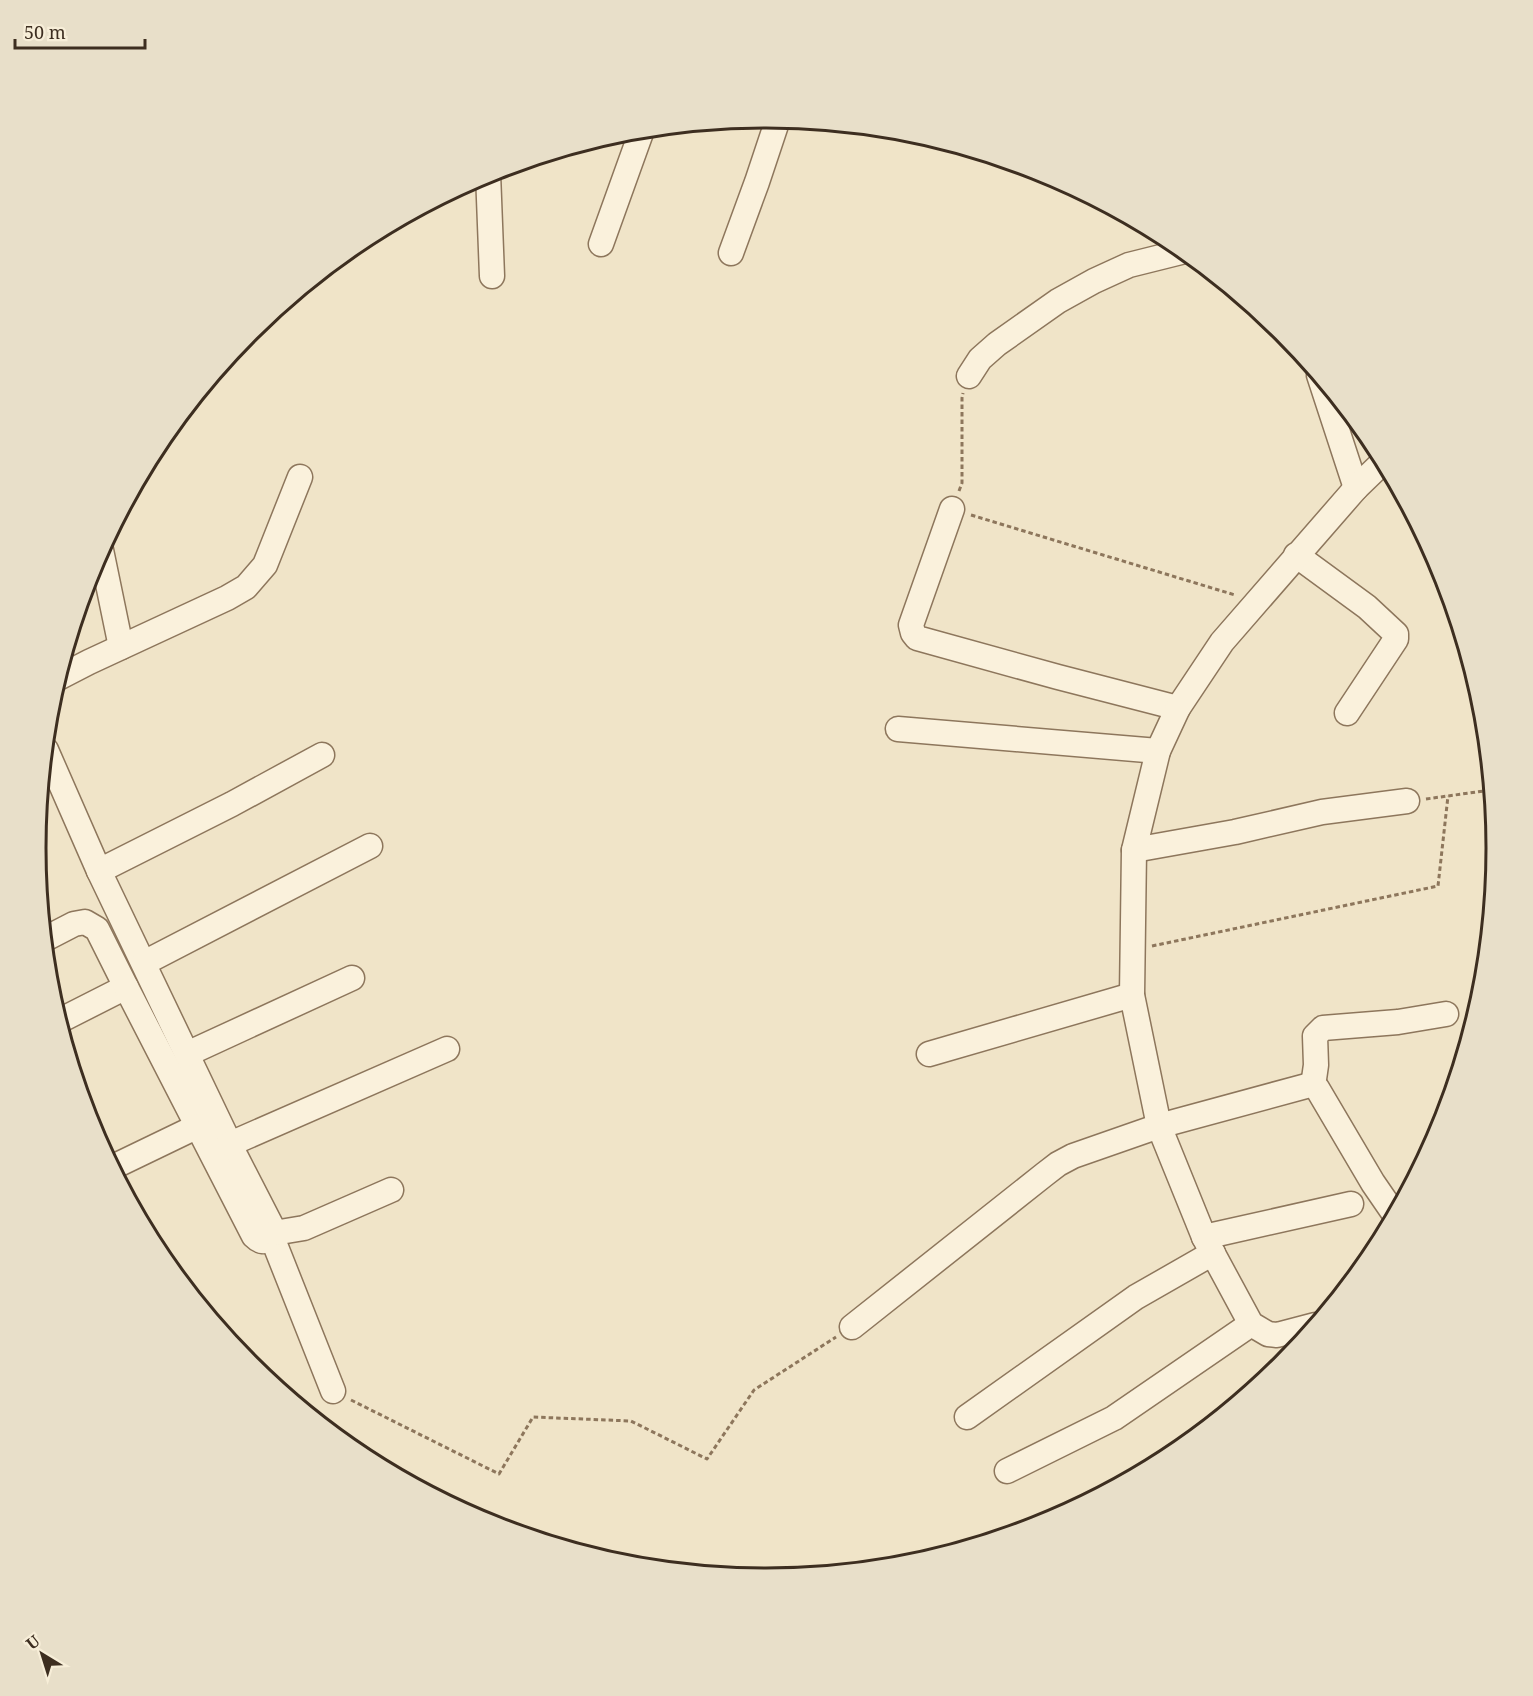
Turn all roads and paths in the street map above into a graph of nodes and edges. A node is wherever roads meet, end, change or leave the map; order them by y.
1 (775, 128) edge
2 (638, 140) edge
3 (488, 184) edge
4 (601, 243) dead end
5 (730, 254) dead end
6 (1174, 254) edge
7 (492, 276) dead end
8 (969, 376) joint
9 (1325, 394) edge
10 (1377, 468) edge
11 (300, 477) dead end
12 (1356, 488) junction
13 (952, 509) junction
14 (1296, 555) junction
15 (104, 565) edge
16 (1257, 601) junction
17 (121, 647) junction
18 (68, 673) edge
19 (1178, 708) junction
20 (1347, 713) dead end
21 (897, 729) dead end
22 (1158, 751) junction
23 (322, 755) dead end
24 (52, 764) edge
25 (1484, 791) edge
26 (1448, 796) junction
27 (1407, 801) joint
28 (370, 846) dead end
29 (1134, 850) junction
30 (99, 871) junction
31 (52, 935) edge
32 (1133, 950) junction
33 (144, 963) junction
34 (352, 978) dead end
35 (126, 987) junction
36 (1132, 995) junction
37 (1446, 1014) dead end
38 (67, 1016) edge
39 (447, 1049) dead end
40 (187, 1054) junction
41 (929, 1054) dead end
42 (1313, 1086) junction
43 (198, 1126) junction
44 (1159, 1126) junction
45 (230, 1144) junction
46 (120, 1164) edge
47 (391, 1190) dead end
48 (1351, 1204) dead end
49 (1390, 1208) edge
50 (273, 1235) junction
51 (1209, 1245) junction
52 (1251, 1324) junction
53 (852, 1327) joint
54 (1303, 1328) edge
55 (333, 1391) joint
56 (967, 1416) dead end
57 (1007, 1471) dead end

1 - 5 street
2 - 4 street
3 - 7 street
6 - 8 street
8 - 13 path
9 - 12 street
10 - 12 street
11 - 17 street
12 - 14 street
13 - 16 path
13 - 19 street
14 - 16 street
14 - 20 street
15 - 17 street
16 - 19 street
17 - 18 street
19 - 22 street
21 - 22 street
22 - 29 street
23 - 30 street
24 - 30 street
25 - 26 path
26 - 27 path
26 - 32 path
27 - 29 street
28 - 33 street
29 - 32 street
30 - 33 street
31 - 35 street
32 - 36 street
33 - 40 street
34 - 40 street
35 - 38 street
35 - 43 street
36 - 41 street
36 - 44 street
37 - 42 street
39 - 45 street
40 - 45 street
42 - 44 street
42 - 49 street
43 - 46 street
43 - 50 street
44 - 51 street
44 - 53 street
45 - 50 street
47 - 50 street
48 - 51 street
50 - 55 street
51 - 52 street
51 - 56 street
52 - 54 street
52 - 57 street
53 - 55 path

